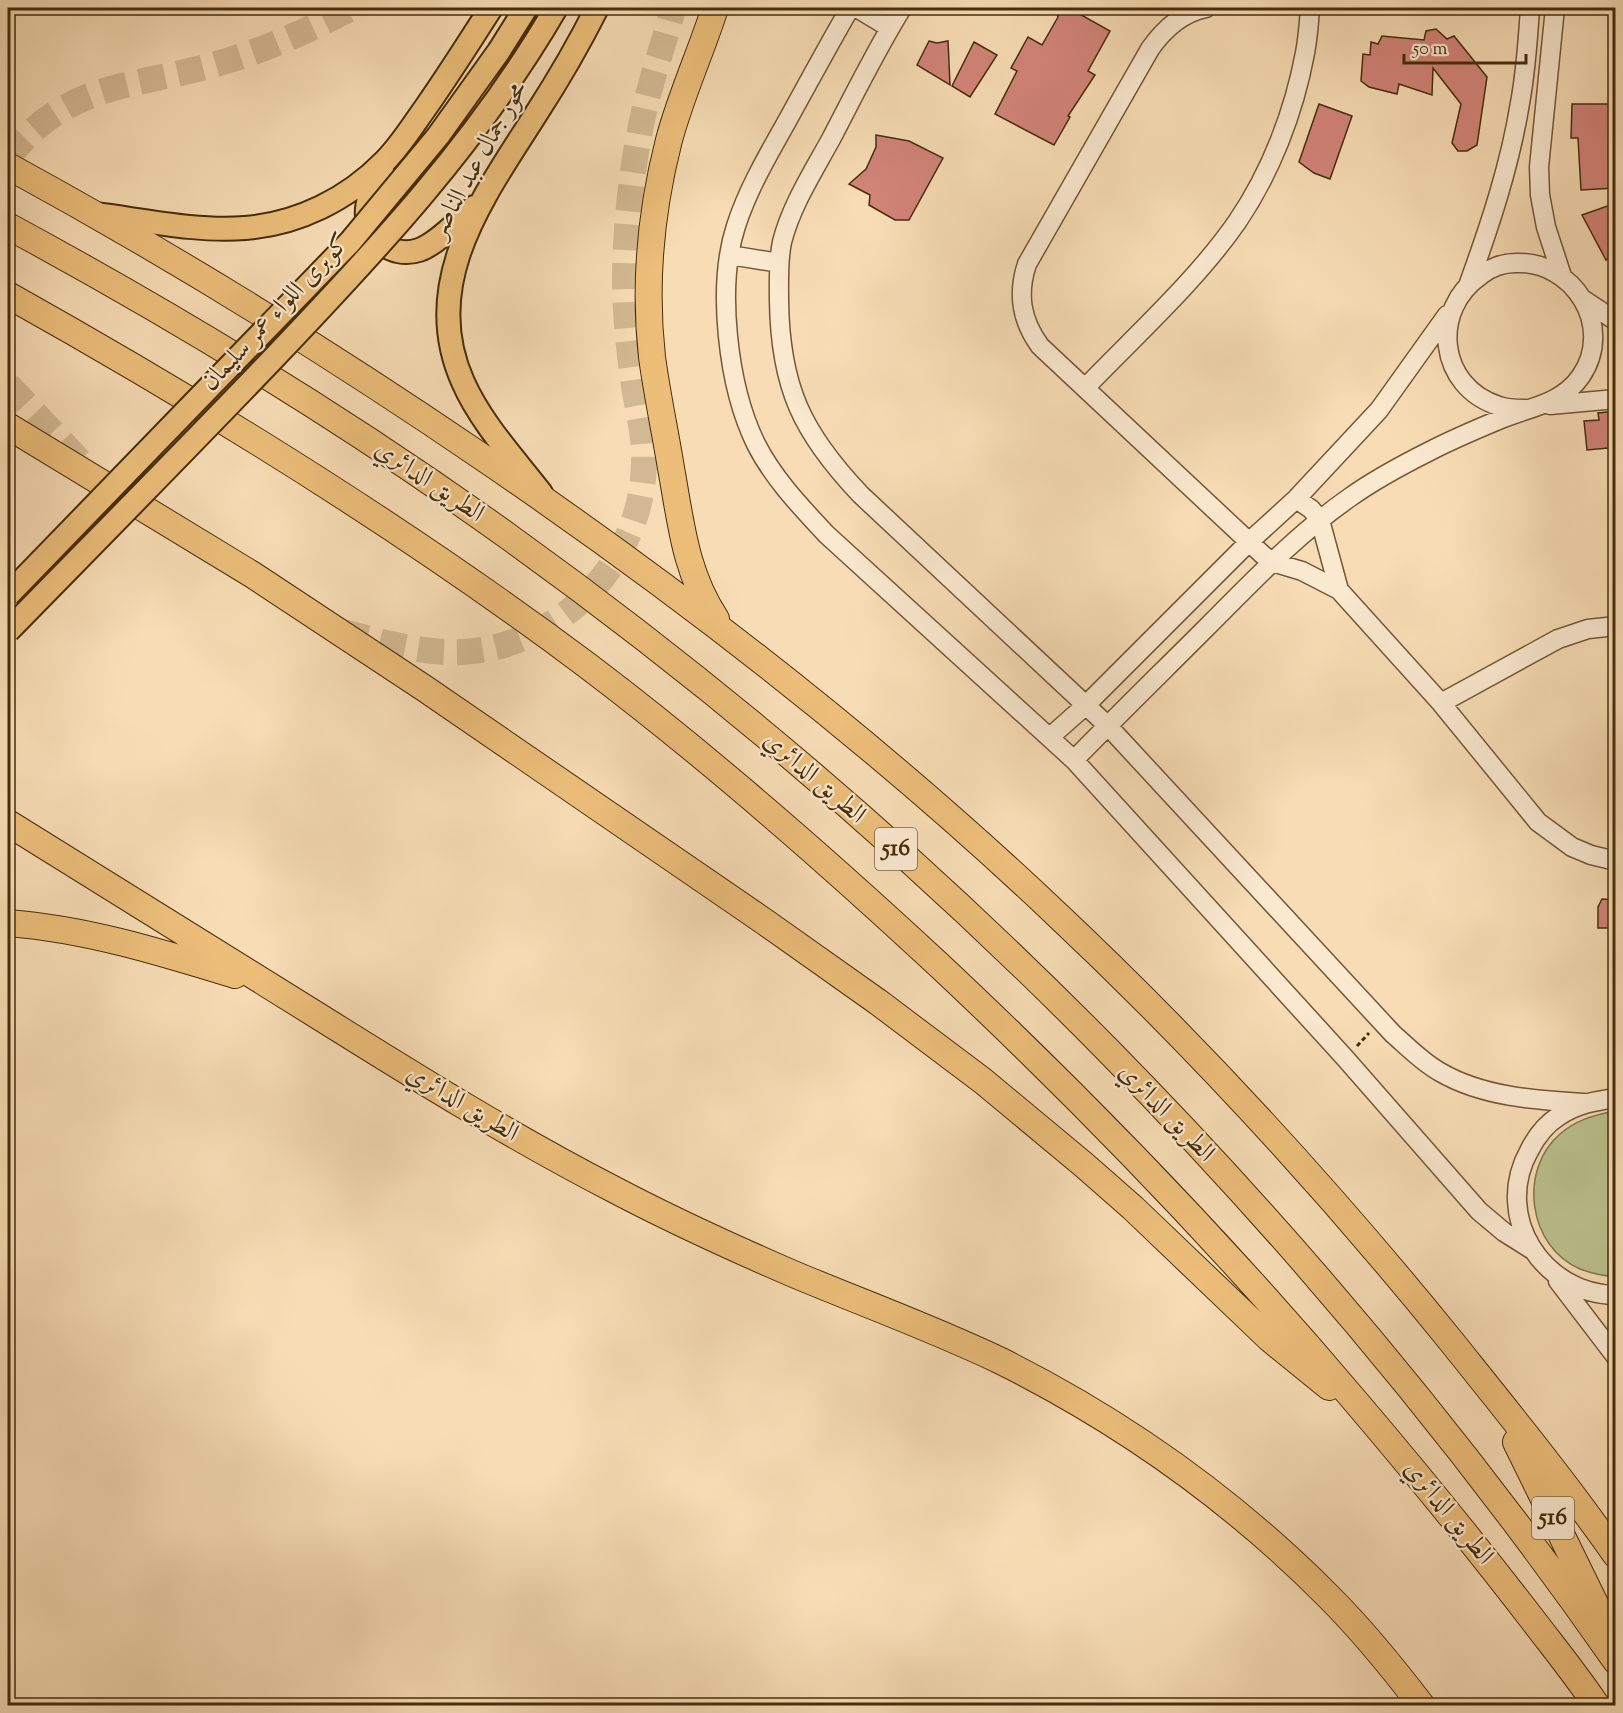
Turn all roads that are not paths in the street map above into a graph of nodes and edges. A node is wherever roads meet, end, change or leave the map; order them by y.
1 (491, 8) edge
2 (526, 8) edge
3 (556, 8) edge
4 (597, 8) edge
5 (716, 8) edge
6 (850, 8) edge
7 (857, 8) edge
8 (902, 8) edge
9 (1206, 8) edge
10 (1310, 8) edge
11 (1530, 8) edge
12 (1555, 8) edge
13 (890, 28) junction
14 (386, 160) junction
15 (8, 166) edge
16 (485, 198) junction
17 (93, 213) junction
18 (8, 226) edge
19 (730, 255) junction
20 (779, 263) junction
21 (1562, 276) junction
22 (1469, 283) junction
23 (8, 295) edge
24 (1584, 300) junction
25 (1453, 306) junction
26 (1616, 321) edge
27 (1086, 387) junction
28 (1616, 399) edge
29 (1533, 408) junction
30 (8, 426) edge
31 (1296, 499) junction
32 (547, 501) junction
33 (1320, 520) junction
34 (1250, 541) junction
35 (1272, 562) junction
36 (1340, 590) junction
37 (8, 595) edge
38 (1616, 626) edge
39 (8, 631) edge
40 (725, 632) junction
41 (1441, 703) junction
42 (1086, 705) junction
43 (1108, 726) junction
44 (1050, 737) junction
45 (1074, 760) junction
46 (8, 823) edge
47 (1616, 861) edge
48 (8, 923) edge
49 (270, 986) junction
50 (1616, 1098) edge
51 (1584, 1103) junction
52 (1531, 1249) junction
53 (1554, 1274) junction
54 (1616, 1295) edge
55 (1616, 1357) edge
56 (1491, 1390) junction
57 (1367, 1415) junction
58 (1616, 1555) edge
59 (1616, 1646) edge
60 (1616, 1661) edge
61 (1422, 1706) edge
62 (1597, 1706) edge

1 - 14 main road
2 - 37 main road, كوبرى اللواء عمر سليمان, bridge
3 - 39 main road, كوبرى اللواء عمر سليمان, bridge
4 - 16 main road, محور جمال عبد الناصر
5 - 40 highway
6 - 19 street
7 - 13 street
8 - 13 street
9 - 27 street
10 - 27 street
11 - 22 street
12 - 21 street
13 - 20 street
14 - 16 main road
14 - 17 main road
15 - 17 highway, الطريق الدائري / 516
16 - 32 main road, محور جمال عبد الناصر
17 - 32 highway, الطريق الدائري / 516
18 - 60 highway, الطريق الدائري / 516
19 - 20 street
19 - 44 street
20 - 42 street
21 - 22 street
21 - 24 street
22 - 25 street
23 - 57 highway, الطريق الدائري / 516
24 - 26 street
24 - 29 street
25 - 29 street
25 - 31 street
27 - 34 street
28 - 29 street
29 - 33 street
30 - 57 highway, 516
31 - 33 street
31 - 34 street
32 - 40 highway, الطريق الدائري / 516
33 - 35 street
33 - 36 street
34 - 35 street
34 - 42 street
35 - 36 street
35 - 43 street
36 - 41 street
38 - 41 street
40 - 56 highway, الطريق الدائري / 516
41 - 47 street
42 - 43 street
42 - 44 street
43 - 45 street
43 - 51 street
44 - 45 street
45 - 52 street
46 - 49 highway, الطريق الدائري
48 - 49 highway
49 - 61 highway, الطريق الدائري
50 - 51 street
51 - 52 street
52 - 53 street
53 - 54 street
53 - 55 street
56 - 58 highway, الطريق الدائري / 516
56 - 59 highway, 516
57 - 62 highway, الطريق الدائري / 516

